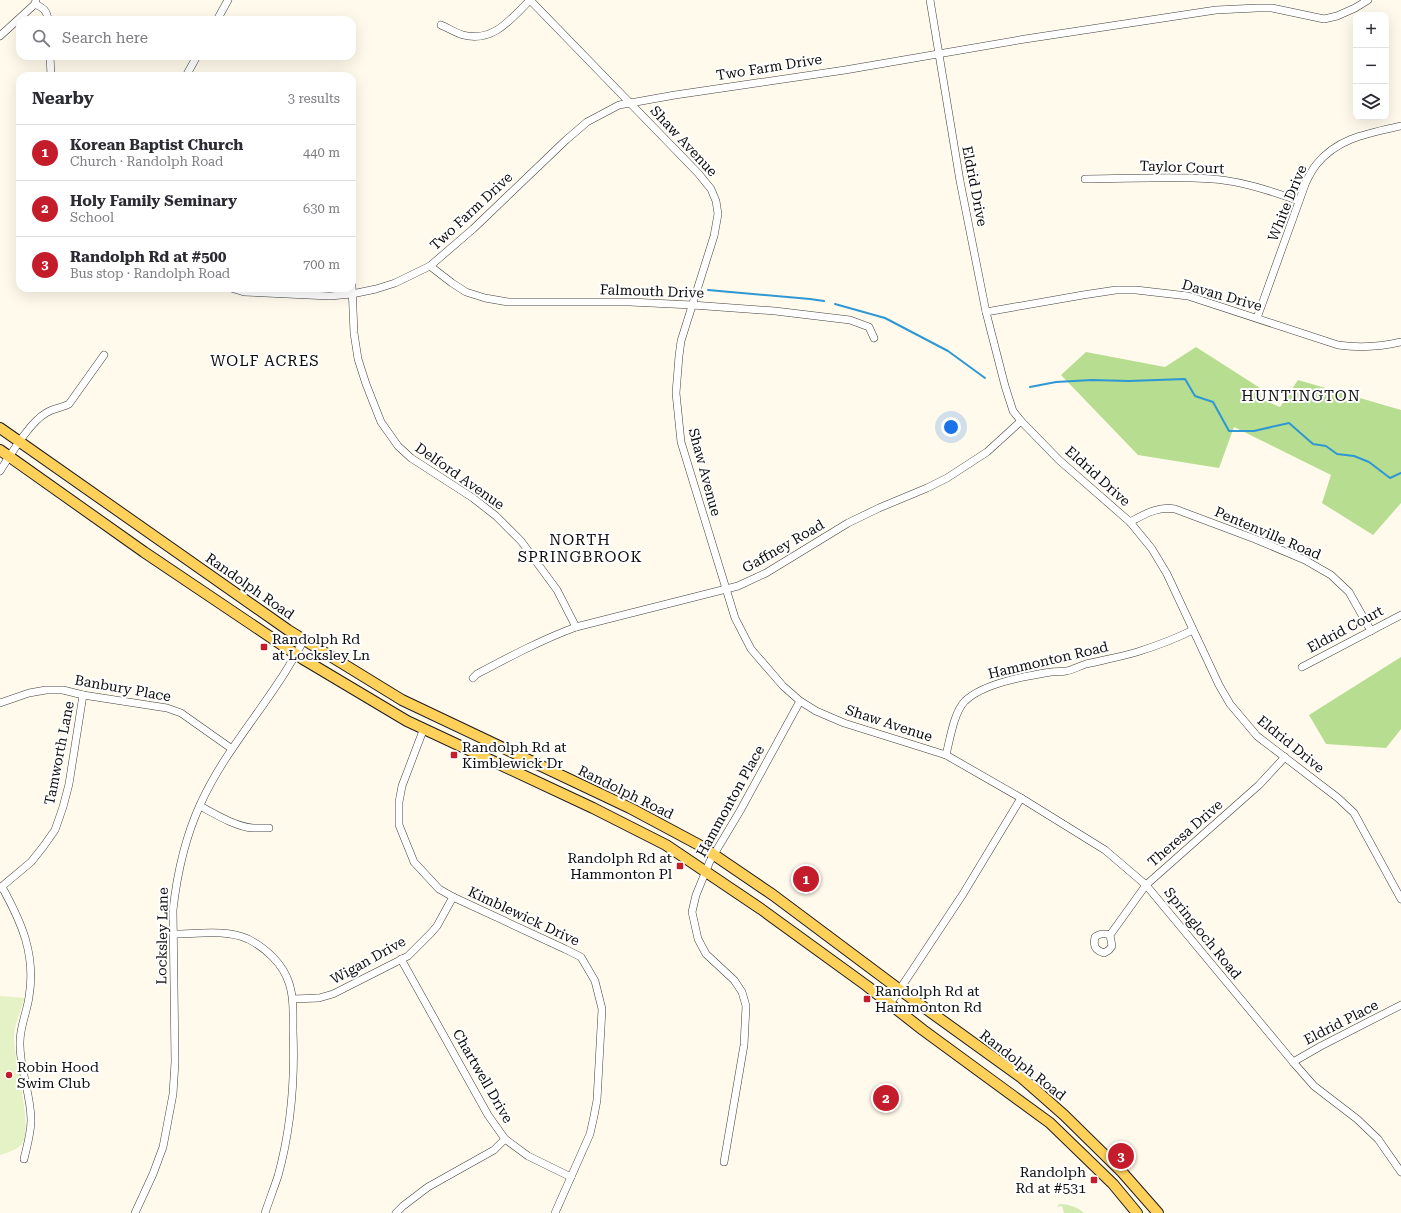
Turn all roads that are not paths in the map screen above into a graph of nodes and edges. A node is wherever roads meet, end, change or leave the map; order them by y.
1 (228, 0) edge
2 (530, 0) edge
3 (930, 0) edge
4 (1368, 0) edge
5 (36, 2) edge
6 (21, 16) edge
7 (47, 16) edge
8 (219, 16) edge
9 (16, 21) edge
10 (441, 25) dead end
11 (0, 36) edge
12 (939, 54) junction
13 (50, 60) edge
14 (195, 60) edge
15 (51, 72) edge
16 (188, 72) edge
17 (630, 103) junction
18 (1401, 126) edge
19 (1085, 180) dead end
20 (1299, 201) junction
21 (430, 266) junction
22 (244, 292) edge
23 (352, 294) junction
24 (692, 305) junction
25 (986, 312) junction
26 (1257, 318) junction
27 (874, 338) dead end
28 (1401, 342) edge
29 (104, 355) dead end
30 (1021, 421) junction
31 (0, 428) edge
32 (20, 442) junction
33 (0, 450) edge
34 (9, 457) junction
35 (0, 471) edge
36 (1130, 522) junction
37 (725, 589) junction
38 (1401, 615) edge
39 (576, 627) junction
40 (1193, 630) junction
41 (1370, 630) junction
42 (304, 640) junction
43 (295, 655) junction
44 (1302, 667) dead end
45 (473, 678) dead end
46 (83, 695) junction
47 (800, 701) junction
48 (0, 703) edge
49 (424, 728) junction
50 (232, 749) junction
51 (946, 755) junction
52 (1285, 757) junction
53 (1021, 798) junction
54 (200, 806) junction
55 (269, 828) dead end
56 (714, 855) junction
57 (706, 872) junction
58 (1146, 885) junction
59 (1, 887) edge
60 (453, 896) junction
61 (1401, 899) edge
62 (173, 934) junction
63 (1110, 935) dead end
64 (401, 959) junction
65 (900, 990) junction
66 (293, 999) junction
67 (890, 1003) junction
68 (1401, 1005) edge
69 (1292, 1062) junction
70 (505, 1139) junction
71 (24, 1159) dead end
72 (724, 1162) dead end
73 (1401, 1172) edge
74 (571, 1177) junction
75 (135, 1213) edge
76 (265, 1213) edge
77 (396, 1213) edge
78 (555, 1213) edge
79 (1137, 1213) edge
80 (1158, 1213) edge

1 - 8 street
2 - 10 street
2 - 17 street, Shaw Avenue
3 - 12 street, Eldrid Drive
4 - 12 street, Two Farm Drive
5 - 6 street
5 - 7 street
9 - 11 street
12 - 17 street, Two Farm Drive
12 - 25 street, Eldrid Drive
13 - 15 street
14 - 16 street
17 - 21 street, Two Farm Drive
17 - 24 street, Shaw Avenue
18 - 20 street, White Drive
19 - 20 street, Taylor Court
20 - 26 street, White Drive
21 - 23 street, Two Farm Drive
21 - 24 street, Falmouth Drive
22 - 23 street, Two Farm Drive
23 - 39 street, Delford Avenue
24 - 27 street, Falmouth Drive
24 - 37 street, Shaw Avenue
25 - 26 street, Davan Drive
25 - 30 street, Eldrid Drive
26 - 28 street, Davan Drive
29 - 32 street
30 - 36 street, Eldrid Drive
30 - 37 street, Gaffney Road
31 - 32 main road, Randolph Road
32 - 34 street
32 - 42 main road, Randolph Road
33 - 34 main road, Randolph Road
34 - 35 street
34 - 43 main road, Randolph Road
36 - 40 street, Eldrid Drive
36 - 41 street, Pentenville Road
37 - 39 street, Gaffney Road
37 - 47 street, Shaw Avenue
38 - 41 street, Eldrid Court
39 - 45 street, Gaffney Road
40 - 51 street, Hammonton Road
40 - 52 street, Eldrid Drive
41 - 44 street, Eldrid Court
42 - 43 street, Locksley Lane
42 - 56 main road, Randolph Road
43 - 49 main road, Randolph Road
43 - 50 street, Locksley Lane
46 - 48 street, Banbury Place
46 - 50 street, Banbury Place
46 - 59 street, Tamworth Lane
47 - 51 street, Shaw Avenue
47 - 56 street, Hammonton Place
49 - 57 main road, Randolph Road
49 - 60 street, Kimblewick Drive
50 - 54 street, Locksley Lane
51 - 53 street, Springloch Road
52 - 58 street, Theresa Drive
52 - 61 street, Eldrid Drive
53 - 58 street, Springloch Road
53 - 65 street
54 - 55 street
54 - 62 street, Locksley Lane
56 - 57 street, Hammonton Place
56 - 65 main road, Randolph Road
57 - 67 main road, Randolph Road
57 - 72 street, Hammonton Place
58 - 63 street, Theresa Drive
58 - 69 street, Springloch Road
59 - 71 street
60 - 64 street, Wigan Drive
60 - 74 street, Kimblewick Drive
62 - 66 street
62 - 75 street, Locksley Lane
64 - 66 street, Wigan Drive
64 - 70 street, Chartwell Drive
65 - 67 street
65 - 80 main road, Randolph Road
66 - 76 street
67 - 79 main road, Randolph Road
68 - 69 street, Eldrid Place
69 - 73 street, Springloch Road
70 - 74 street, Chartwell Drive
70 - 77 street
74 - 78 street, Kimblewick Drive

